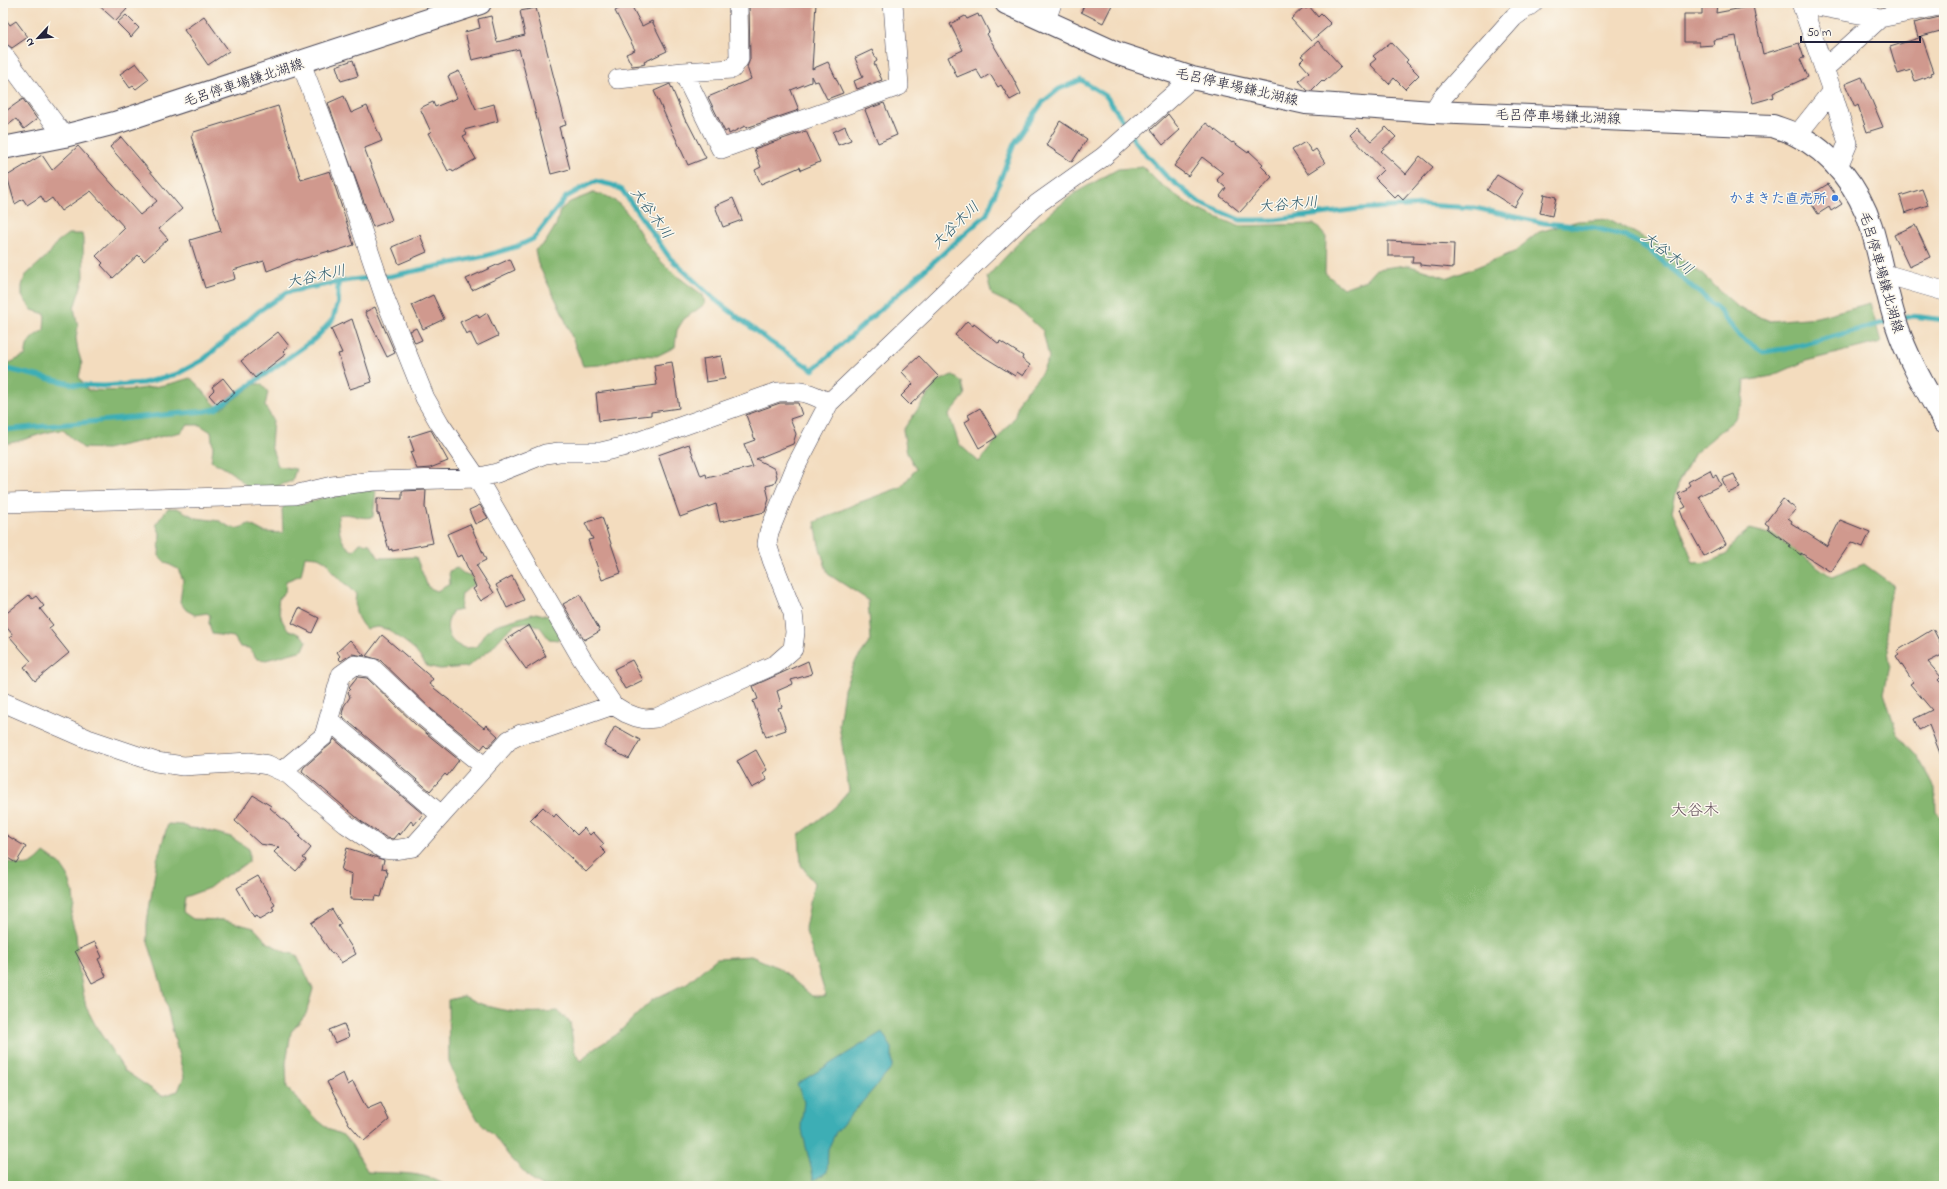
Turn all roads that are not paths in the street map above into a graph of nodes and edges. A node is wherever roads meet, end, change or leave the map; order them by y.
1 (480, 3) edge
2 (738, 3) edge
3 (893, 3) edge
4 (1006, 3) edge
5 (1533, 3) edge
6 (1801, 3) edge
7 (1944, 4) edge
8 (1049, 11) edge
9 (1874, 13) edge
10 (3, 54) edge
11 (300, 63) junction
12 (1824, 69) junction
13 (683, 72) junction
14 (1192, 78) junction
15 (618, 79) dead end
16 (1832, 91) junction
17 (1433, 112) junction
18 (1797, 135) junction
19 (64, 136) junction
20 (3, 148) edge
21 (1837, 169) junction
22 (1884, 277) junction
23 (1944, 291) edge
24 (829, 403) junction
25 (1944, 421) edge
26 (477, 478) junction
27 (3, 503) edge
28 (3, 702) edge
29 (613, 705) junction
30 (330, 721) junction
31 (485, 767) junction
32 (282, 771) junction
33 (440, 816) junction

1 - 11 main road, 毛呂停車場鎌北湖線
2 - 13 street
3 - 13 street
4 - 8 main road, 毛呂停車場鎌北湖線
5 - 17 street
6 - 9 street
6 - 12 street
7 - 9 street
8 - 14 main road, 毛呂停車場鎌北湖線
9 - 12 street
10 - 19 street
11 - 19 main road, 毛呂停車場鎌北湖線
11 - 26 street
12 - 16 street
13 - 15 street
14 - 17 main road, 毛呂停車場鎌北湖線
14 - 24 street
16 - 18 street
16 - 21 street
17 - 18 main road, 毛呂停車場鎌北湖線
18 - 21 main road, 毛呂停車場鎌北湖線
19 - 20 main road, 毛呂停車場鎌北湖線
21 - 22 main road, 毛呂停車場鎌北湖線
22 - 23 street
22 - 25 main road, 毛呂停車場鎌北湖線
24 - 26 street
24 - 29 street
26 - 27 street
26 - 29 street
28 - 32 street
29 - 31 street
30 - 31 street
30 - 32 street
30 - 33 street
31 - 33 street
32 - 33 street

